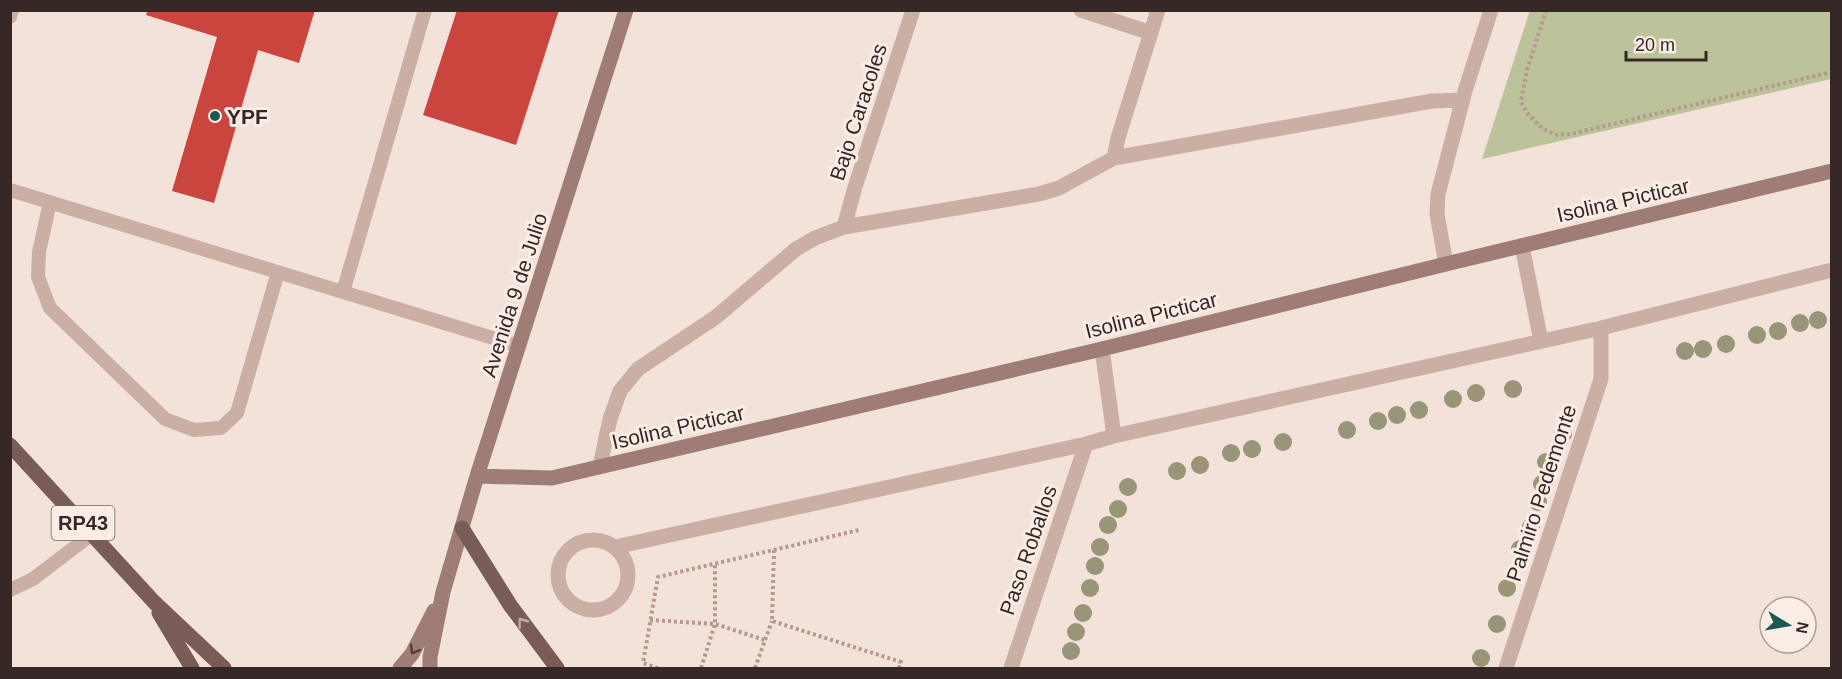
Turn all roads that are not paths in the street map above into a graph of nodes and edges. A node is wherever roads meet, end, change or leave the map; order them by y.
1 (12, 10) edge
2 (425, 10) edge
3 (626, 10) edge
4 (913, 10) edge
5 (1081, 10) edge
6 (1158, 10) edge
7 (1491, 10) edge
8 (10, 16) edge
9 (1151, 33) junction
10 (1463, 100) junction
11 (1114, 158) junction
12 (1832, 171) edge
13 (10, 190) edge
14 (50, 202) junction
15 (844, 227) junction
16 (1522, 246) junction
17 (1446, 264) junction
18 (1832, 270) edge
19 (278, 272) junction
20 (343, 292) junction
21 (1601, 328) junction
22 (1541, 341) junction
23 (519, 346) junction
24 (1102, 349) junction
25 (1114, 436) junction
26 (1086, 444) junction
27 (10, 445) edge
28 (600, 466) junction
29 (477, 476) junction
30 (462, 528) junction
31 (92, 534) junction
32 (615, 547) junction
33 (10, 590) edge
34 (443, 592) junction
35 (154, 602) junction
36 (192, 669) edge
37 (224, 669) edge
38 (400, 669) edge
39 (430, 669) edge
40 (557, 669) edge
41 (1011, 669) edge
42 (1506, 669) edge

1 - 8 lane
2 - 20 lane
3 - 23 main road, Avenida 9 de Julio
4 - 15 street, Bajo Caracoles
5 - 9 street
6 - 9 street
7 - 10 street
9 - 11 street
10 - 11 street
10 - 17 street
11 - 15 street
12 - 16 main road, Isolina Picticar
13 - 14 lane
14 - 19 lane
14 - 19 lane
15 - 28 street
16 - 17 main road, Isolina Picticar
16 - 22 street
17 - 24 main road, Isolina Picticar
18 - 21 street
19 - 20 lane
20 - 23 lane
21 - 22 street
21 - 42 street, Palmiro Pedemonte
22 - 25 street
23 - 29 main road, Avenida 9 de Julio
24 - 25 street
24 - 28 main road, Isolina Picticar
25 - 26 street
26 - 32 street
26 - 41 street, Paso Roballos
27 - 31 main road, RP43
28 - 29 main road, Isolina Picticar
29 - 30 main road, Avenida 9 de Julio
30 - 34 main road, Avenida 9 de Julio
40 -> 30 main road
31 - 33 lane
31 - 35 main road, RP43
32 - 32 street
34 -> 38 main road
34 - 39 main road
35 - 36 main road, RP43
35 - 37 main road, RP43

